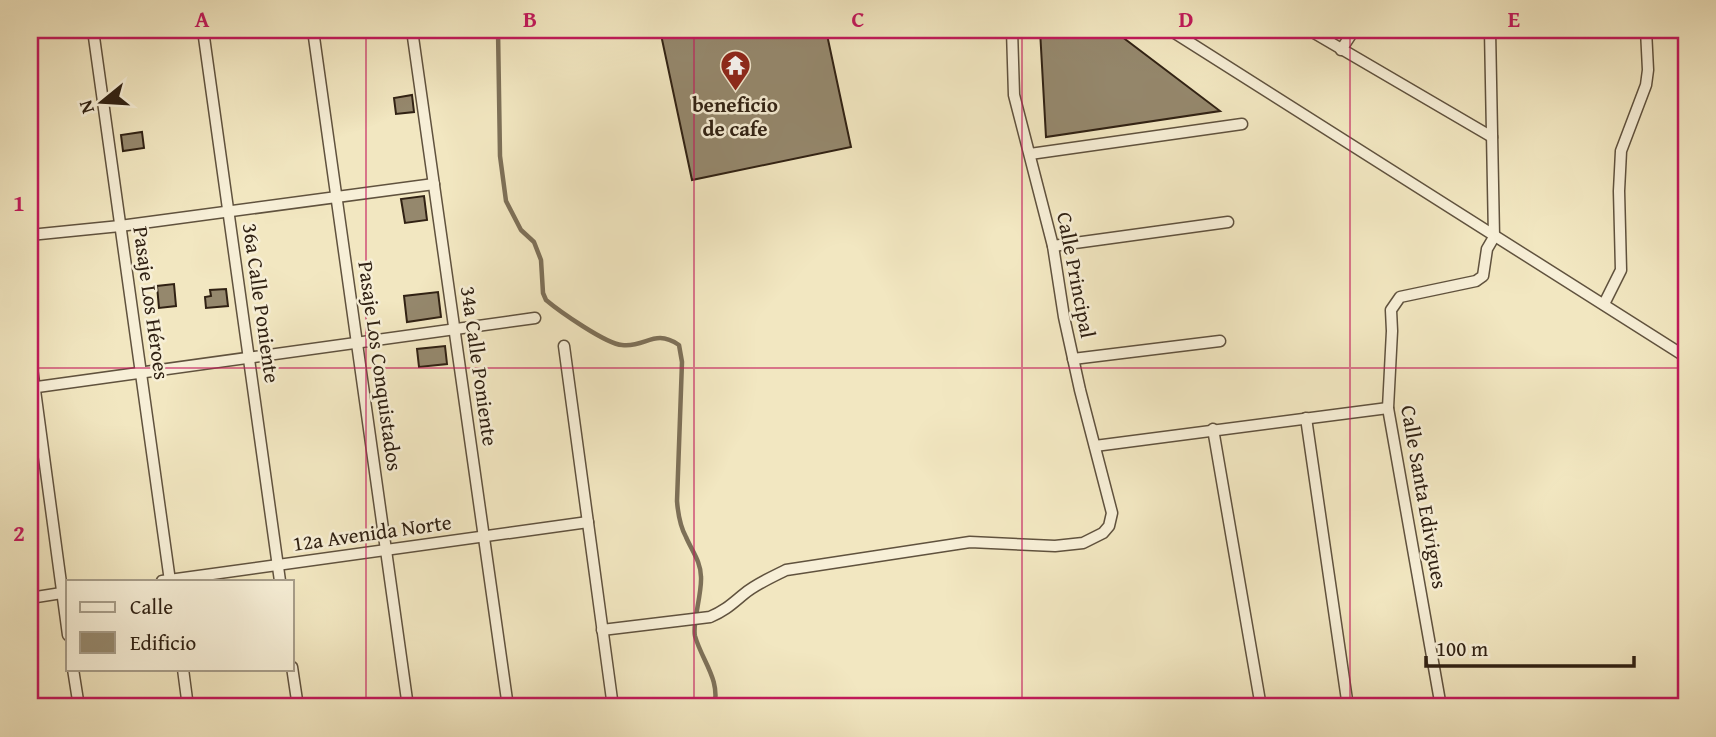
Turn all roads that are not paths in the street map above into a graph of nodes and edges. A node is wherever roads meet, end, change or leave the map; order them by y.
1 (93, 30) edge
2 (203, 30) edge
3 (313, 30) edge
4 (412, 30) edge
5 (1012, 30) edge
6 (1170, 30) edge
7 (1309, 30) edge
8 (1354, 30) edge
9 (1490, 30) edge
10 (1646, 30) edge
11 (1341, 50) junction
12 (1242, 124) dead end
13 (1492, 137) junction
14 (1030, 154) junction
15 (434, 184) junction
16 (337, 197) junction
17 (229, 212) junction
18 (1228, 222) dead end
19 (120, 226) junction
20 (30, 235) edge
21 (1494, 237) junction
22 (1053, 246) junction
23 (1604, 304) junction
24 (535, 318) dead end
25 (455, 329) junction
26 (1220, 341) dead end
27 (357, 343) junction
28 (564, 346) dead end
29 (30, 353) edge
30 (1686, 357) edge
31 (249, 358) junction
32 (1073, 359) junction
33 (141, 373) junction
34 (32, 388) edge
35 (1388, 408) junction
36 (1306, 418) junction
37 (1213, 429) junction
38 (1095, 446) junction
39 (588, 522) junction
40 (484, 537) junction
41 (386, 550) junction
42 (278, 565) junction
43 (168, 580) edge
44 (175, 580) edge
45 (280, 580) edge
46 (65, 593) edge
47 (30, 598) edge
48 (602, 629) junction
49 (73, 670) edge
50 (183, 670) edge
51 (292, 670) edge
52 (79, 707) edge
53 (188, 707) edge
54 (298, 707) edge
55 (408, 707) edge
56 (508, 707) edge
57 (612, 707) edge
58 (1261, 707) edge
59 (1348, 707) edge
60 (1441, 707) edge

1 - 19 street, Pasaje Los Héroes
2 - 17 street, 36a Calle Poniente
3 - 16 street, Pasaje Los Conquistados
4 - 15 street, 34a Calle Poniente
5 - 14 street, Calle Principal
6 - 21 street
7 - 11 street
8 - 11 street
9 - 13 street
10 - 23 street
11 - 13 street
12 - 14 street
13 - 21 street
14 - 22 street, Calle Principal
15 - 16 street
15 - 25 street, 34a Calle Poniente
16 - 17 street
16 - 27 street, Pasaje Los Conquistados
17 - 19 street
17 - 31 street, 36a Calle Poniente
18 - 22 street
19 - 20 street
19 - 33 street, Pasaje Los Héroes
21 - 23 street
21 - 35 street, Calle Santa Edivigues
22 - 32 street, Calle Principal
23 - 30 street
24 - 25 street
25 - 27 street
25 - 40 street, 34a Calle Poniente
26 - 32 street
27 - 31 street
27 - 41 street, Pasaje Los Conquistados
28 - 39 street
29 - 34 street
31 - 33 street
31 - 42 street, 36a Calle Poniente
32 - 38 street, Calle Principal
33 - 34 street
33 - 43 street, Pasaje Los Héroes
34 - 46 street
35 - 36 street
35 - 60 street, Calle Santa Edivigues
36 - 37 street
36 - 59 street
37 - 38 street
37 - 58 street
38 - 48 street, Calle Principal
39 - 40 street, 12a Avenida Norte
39 - 48 street
40 - 41 street, 12a Avenida Norte
40 - 56 street, 34a Calle Poniente
41 - 42 street, 12a Avenida Norte
41 - 55 street, Pasaje Los Conquistados
42 - 44 street, 12a Avenida Norte
42 - 45 street, 36a Calle Poniente
46 - 47 street
48 - 57 street
49 - 52 street
50 - 53 street
51 - 54 street

